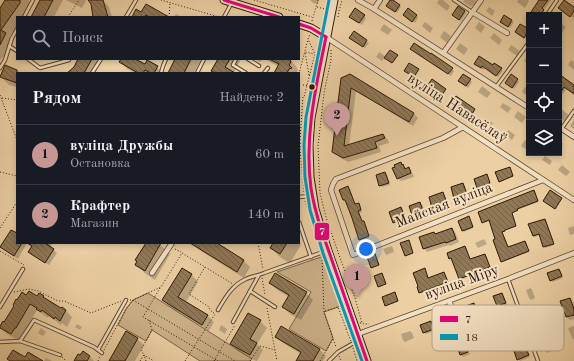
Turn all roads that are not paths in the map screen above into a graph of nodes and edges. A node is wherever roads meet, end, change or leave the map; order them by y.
1 (33, 0) edge
2 (136, 0) edge
3 (334, 0) edge
4 (358, 0) edge
5 (380, 0) edge
6 (454, 0) edge
7 (481, 0) edge
8 (557, 0) edge
9 (228, 1) edge
10 (374, 8) junction
11 (472, 12) junction
12 (549, 12) edge
13 (25, 16) edge
14 (127, 16) edge
15 (224, 16) edge
16 (276, 16) edge
17 (300, 24) edge
18 (16, 31) edge
19 (507, 33) dead end
20 (329, 39) junction
21 (9, 46) junction
22 (526, 46) edge
23 (16, 50) edge
24 (444, 52) junction
25 (29, 60) edge
26 (69, 60) edge
27 (100, 60) edge
28 (166, 60) edge
29 (204, 60) edge
30 (236, 60) edge
31 (250, 60) edge
32 (259, 66) dead end
33 (0, 68) edge
34 (268, 68) dead end
35 (93, 72) edge
36 (161, 72) edge
37 (198, 72) edge
38 (244, 72) edge
39 (265, 72) edge
40 (496, 87) junction
41 (526, 106) edge
42 (574, 111) edge
43 (562, 126) edge
44 (463, 127) junction
45 (562, 129) edge
46 (574, 137) edge
47 (309, 144) junction
48 (300, 145) edge
49 (543, 180) junction
50 (312, 196) junction
51 (300, 197) edge
52 (574, 200) edge
53 (300, 225) edge
54 (171, 244) edge
55 (328, 251) junction
56 (574, 254) edge
57 (311, 257) junction
58 (23, 269) road end
59 (152, 273) dead end
60 (261, 276) junction
61 (508, 279) junction
62 (250, 291) junction
63 (126, 300) road end
64 (450, 301) junction
65 (440, 305) edge
66 (452, 305) edge
67 (518, 305) edge
68 (0, 307) edge
69 (275, 307) dead end
70 (432, 308) edge
71 (218, 310) dead end
72 (233, 322) dead end
73 (359, 337) junction
74 (20, 341) junction
75 (0, 342) edge
76 (98, 350) junction
77 (534, 351) edge
78 (102, 353) road end
79 (60, 355) dead end
80 (329, 361) edge
81 (367, 361) edge
82 (538, 361) edge

1 - 13 lane
2 - 14 lane
3 - 20 main road
4 - 10 street
5 - 10 street
6 - 11 lane
7 - 11 street
8 - 12 lane
9 - 15 lane
9 - 16 main road
10 - 24 street
11 - 19 street
11 - 24 street
17 - 20 main road
18 - 21 lane
20 - 44 street, вуліца Навасёлаў
20 - 47 main road
21 - 23 lane
21 - 33 lane
22 - 40 lane
24 - 40 street
25 - 26 lane
27 - 35 lane
28 - 36 lane
29 - 37 lane
30 - 38 lane
31 - 32 lane
34 - 39 lane
40 - 41 street
42 - 43 lane
44 - 49 street, вуліца Навасёлаў
44 - 49 street, Майская вуліца
45 - 46 street
47 - 48 lane
47 - 50 main road
49 - 52 street, вуліца Навасёлаў
50 - 51 lane
50 - 55 main road
53 - 57 lane
54 - 59 street
55 - 57 lane
55 - 73 main road
56 - 61 street, вуліца Міру
57 - 60 lane
58 - 68 lane
60 - 62 lane
60 - 71 lane
61 - 64 street, вуліца Міру
61 - 67 lane
62 - 69 lane
62 - 72 lane
63 - 76 lane
64 - 65 street, вуліца Міру
64 - 66 street
70 - 73 street, вуліца Міру
73 - 80 lane
73 - 81 main road
74 - 75 lane
74 - 76 lane
74 - 79 lane
76 - 78 lane
77 - 82 lane

